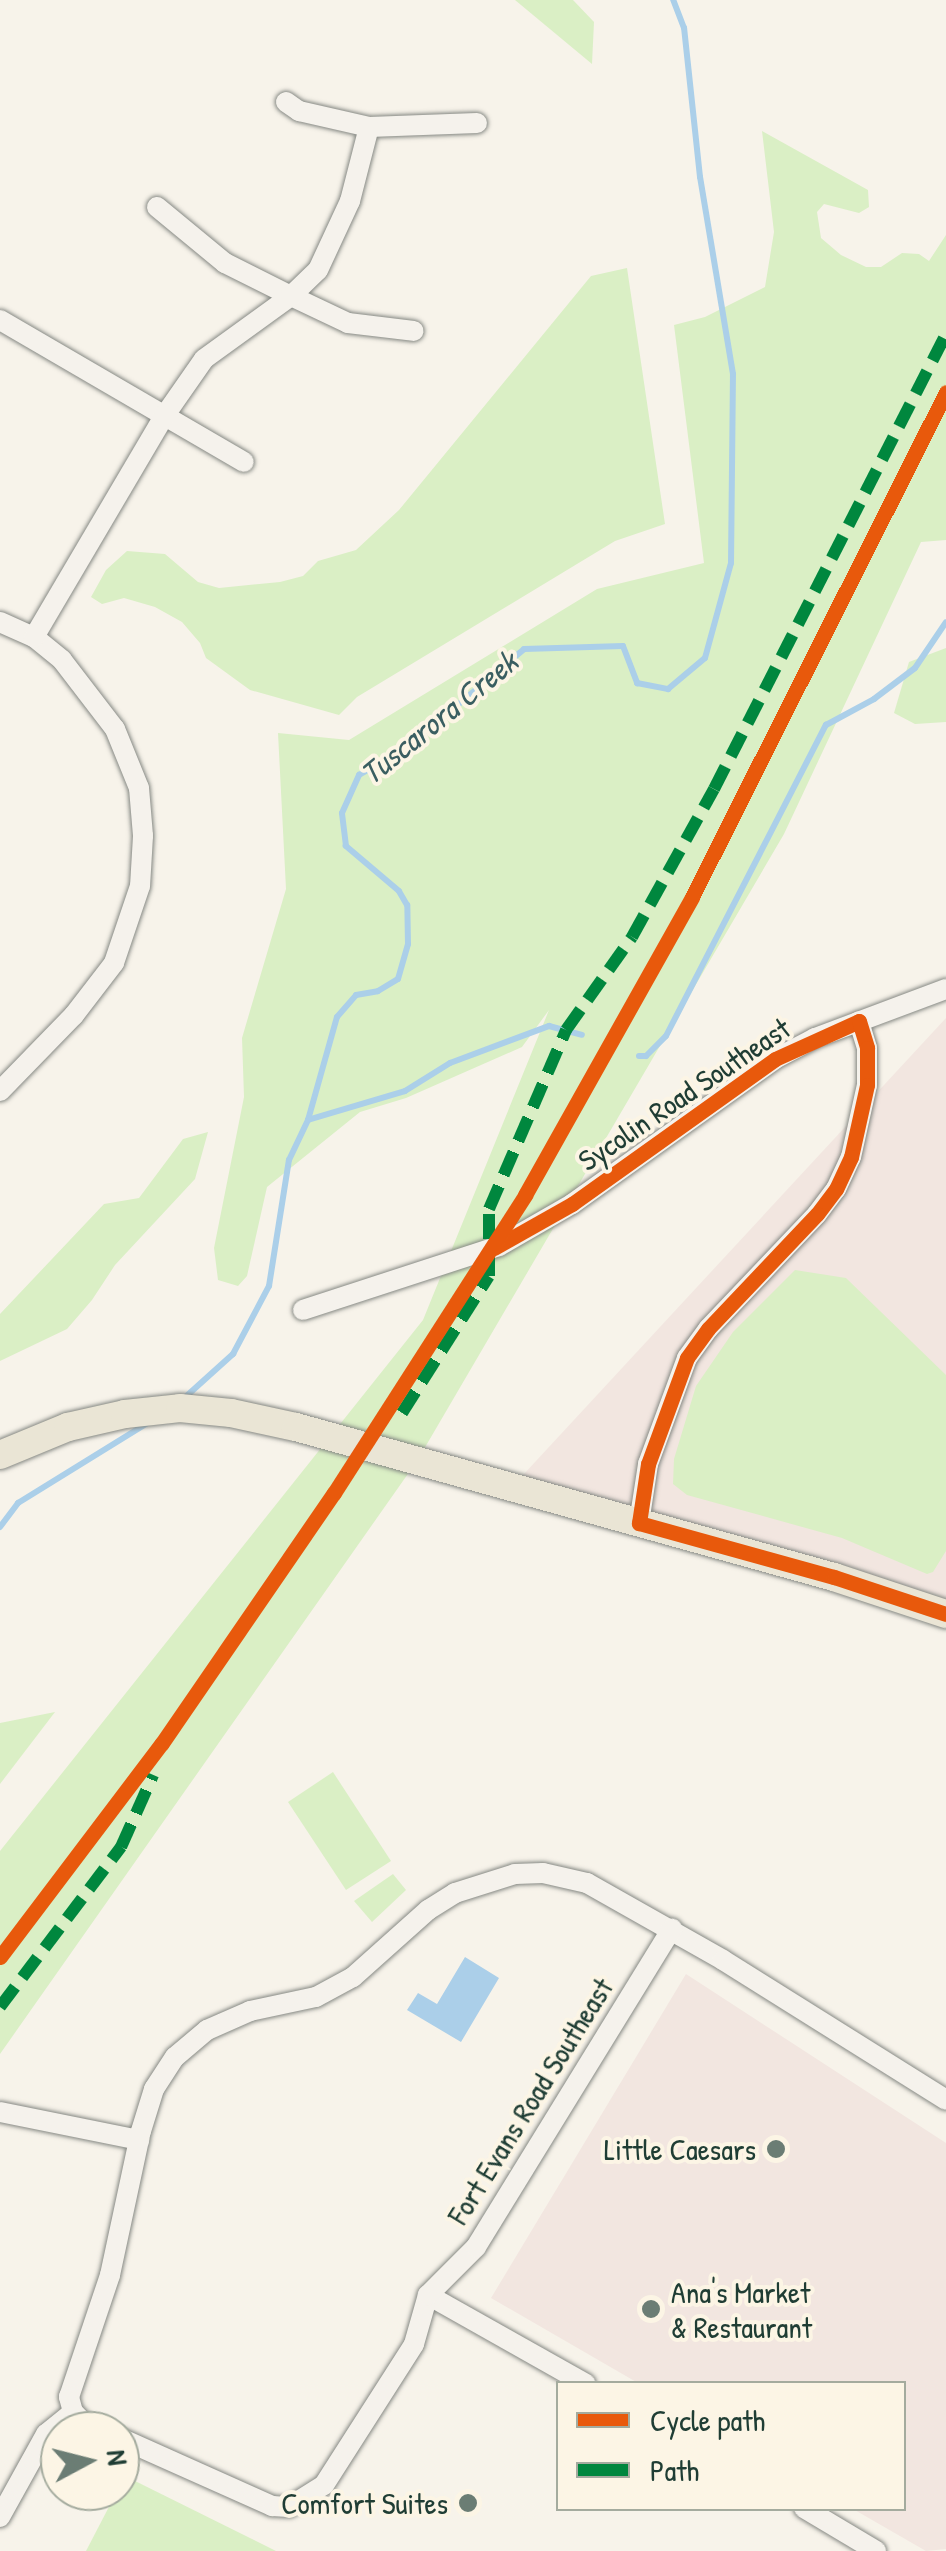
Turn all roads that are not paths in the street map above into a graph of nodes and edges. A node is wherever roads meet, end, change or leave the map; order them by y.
1 (286, 102) dead end
2 (477, 123) dead end
3 (369, 127) junction
4 (157, 206) dead end
5 (291, 296) junction
6 (0, 320) edge
7 (414, 331) dead end
8 (166, 416) junction
9 (244, 462) dead end
10 (0, 622) edge
11 (34, 637) junction
12 (946, 989) edge
13 (859, 1021) junction
14 (0, 1090) edge
15 (303, 1310) dead end
16 (0, 1455) edge
17 (639, 1523) junction
18 (946, 1614) edge
19 (672, 1929) junction
20 (946, 2100) edge
21 (0, 2112) edge
22 (139, 2140) junction
23 (428, 2295) junction
24 (581, 2381) edge
25 (73, 2411) edge
26 (40, 2444) edge
27 (140, 2447) edge
28 (809, 2511) edge
29 (1, 2512) edge
30 (876, 2551) edge

1 - 3 street
2 - 3 street
3 - 5 street
4 - 5 street
5 - 7 street
5 - 8 street
6 - 8 street
8 - 9 street
8 - 11 street
10 - 11 street
11 - 14 street
12 - 13 street, Sycolin Road Southeast
13 - 15 street, Sycolin Road Southeast
13 - 17 street
16 - 17 main road
17 - 18 main road
19 - 20 street
19 - 22 street
19 - 23 street, Fort Evans Road Southeast
21 - 22 street
22 - 25 street
23 - 24 street
23 - 27 street
26 - 29 street
28 - 30 street

